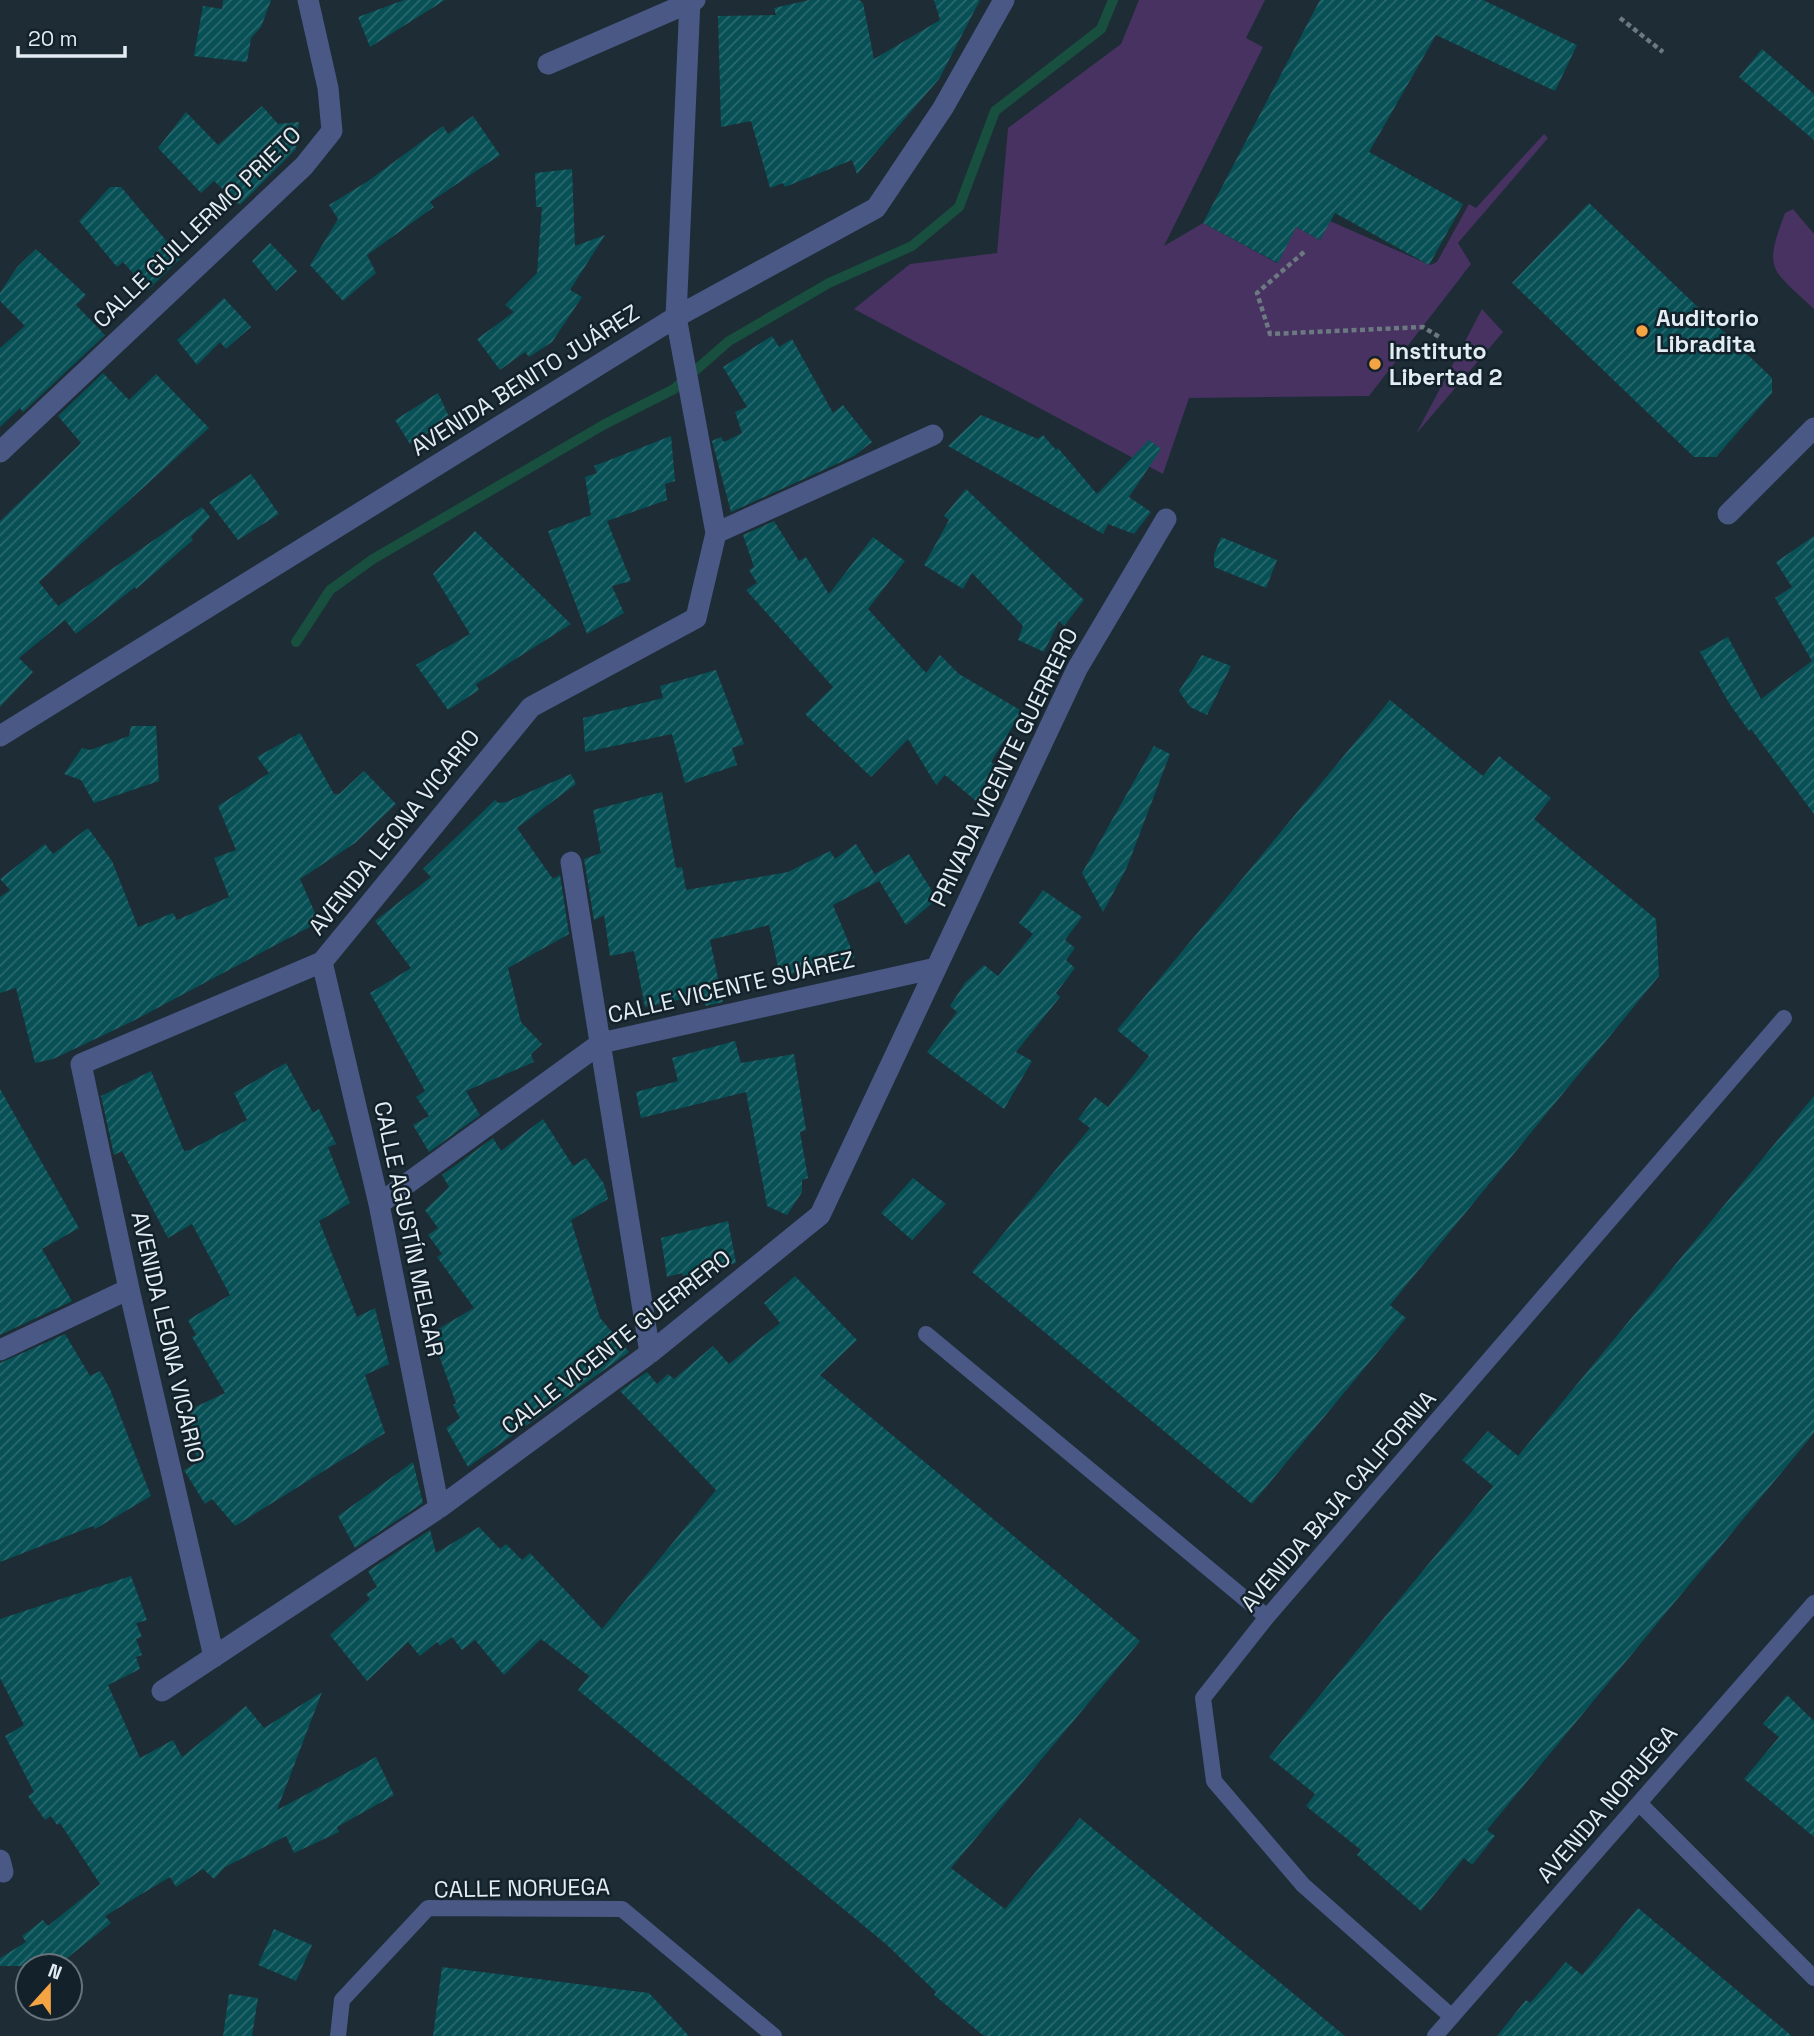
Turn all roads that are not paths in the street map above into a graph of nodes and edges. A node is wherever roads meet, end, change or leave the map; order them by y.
1 (308, 0) edge
2 (1004, 0) edge
3 (692, 1) edge
4 (548, 64) dead end
5 (676, 317) junction
6 (1814, 428) edge
7 (933, 435) dead end
8 (0, 452) edge
9 (1728, 514) dead end
10 (1166, 519) dead end
11 (716, 533) junction
12 (0, 736) edge
13 (571, 862) dead end
14 (321, 962) junction
15 (936, 968) junction
16 (1784, 1018) dead end
17 (601, 1043) junction
18 (379, 1205) junction
19 (129, 1289) junction
20 (926, 1334) dead end
21 (0, 1350) edge
22 (650, 1353) junction
23 (439, 1508) junction
24 (1814, 1603) edge
25 (1267, 1617) junction
26 (214, 1657) junction
27 (162, 1691) dead end
28 (1639, 1803) junction
29 (1814, 1978) edge
30 (1452, 2017) junction
31 (338, 2036) edge
32 (774, 2036) edge
33 (1435, 2036) edge

1 - 8 street, CALLE GUILLERMO PRIETO
2 - 5 street, AVENIDA BENITO JUÁREZ
3 - 4 street
3 - 5 street, AVENIDA LEONA VICARIO
5 - 11 street, AVENIDA LEONA VICARIO
5 - 12 street, AVENIDA BENITO JUÁREZ
6 - 9 street
7 - 11 street
10 - 15 street, PRIVADA VICENTE GUERRERO
11 - 14 street, AVENIDA LEONA VICARIO
13 - 17 street
14 - 18 street, CALLE AGUSTÍN MELGAR
14 - 19 street, AVENIDA LEONA VICARIO
15 - 17 street, CALLE VICENTE SUÁREZ
15 - 22 street, CALLE VICENTE GUERRERO
16 - 25 lane, AVENIDA BAJA CALIFORNIA
17 - 18 street, CALLE VICENTE SUÁREZ
17 - 22 street
18 - 23 street, CALLE AGUSTÍN MELGAR
19 - 21 street
19 - 26 street, AVENIDA LEONA VICARIO
20 - 25 lane
22 - 23 street, CALLE VICENTE GUERRERO
23 - 26 street, CALLE VICENTE GUERRERO
24 - 28 lane, AVENIDA NORUEGA
25 - 30 lane, AVENIDA BAJA CALIFORNIA
26 - 27 street
28 - 29 lane
28 - 30 lane, AVENIDA NORUEGA
30 - 33 lane, AVENIDA NORUEGA
31 - 32 lane, CALLE NORUEGA

